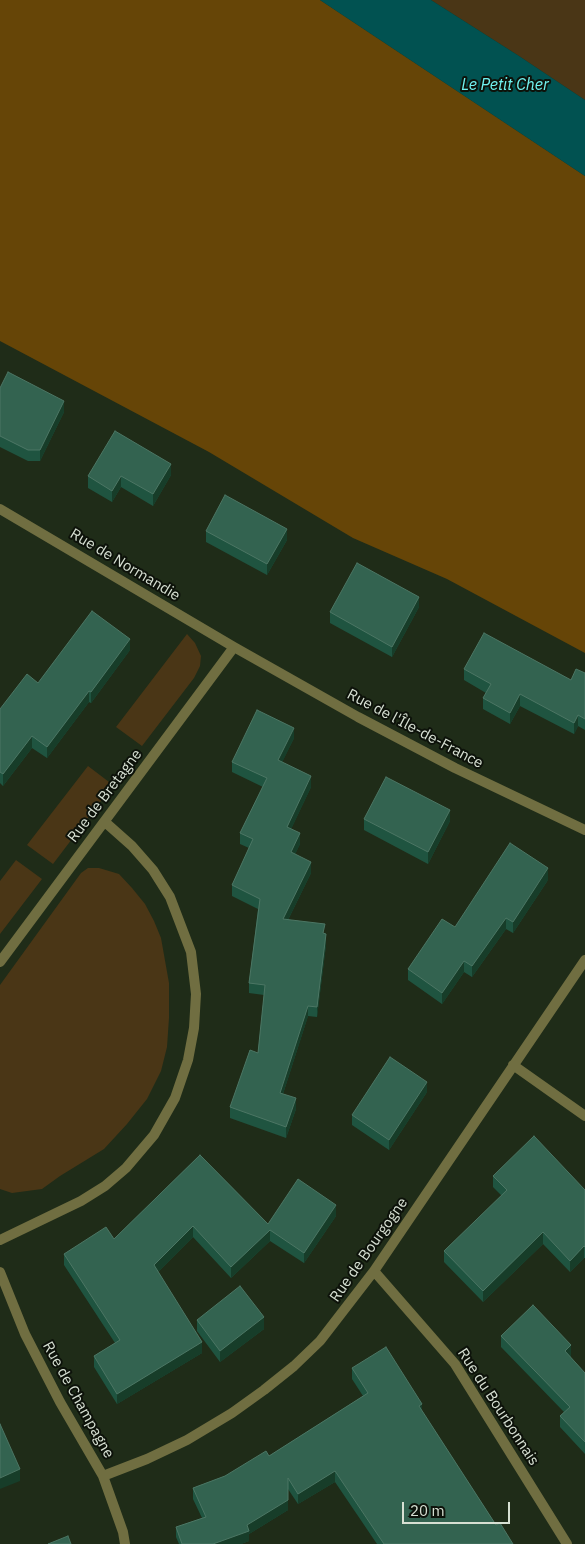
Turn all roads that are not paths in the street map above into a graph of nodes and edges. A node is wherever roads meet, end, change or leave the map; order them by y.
1 (0, 509) edge
2 (234, 648) junction
3 (105, 822) junction
4 (585, 830) edge
5 (585, 960) edge
6 (0, 962) edge
7 (513, 1065) junction
8 (585, 1116) edge
9 (0, 1240) edge
10 (374, 1271) junction
11 (0, 1272) edge
12 (103, 1476) junction
13 (125, 1544) edge
14 (567, 1544) edge

1 - 2 street, Rue de Normandie
2 - 3 street, Rue de Bretagne
2 - 4 street, Rue de l'Île-de-France
3 - 6 street, Rue de Bretagne
3 - 9 street
5 - 7 street, Rue de Bourgogne
7 - 8 street
7 - 10 street, Rue de Bourgogne
10 - 12 street, Rue de Bourgogne
10 - 14 street, Rue du Bourbonnais
11 - 12 street, Rue de Champagne
12 - 13 street, Rue de Champagne

